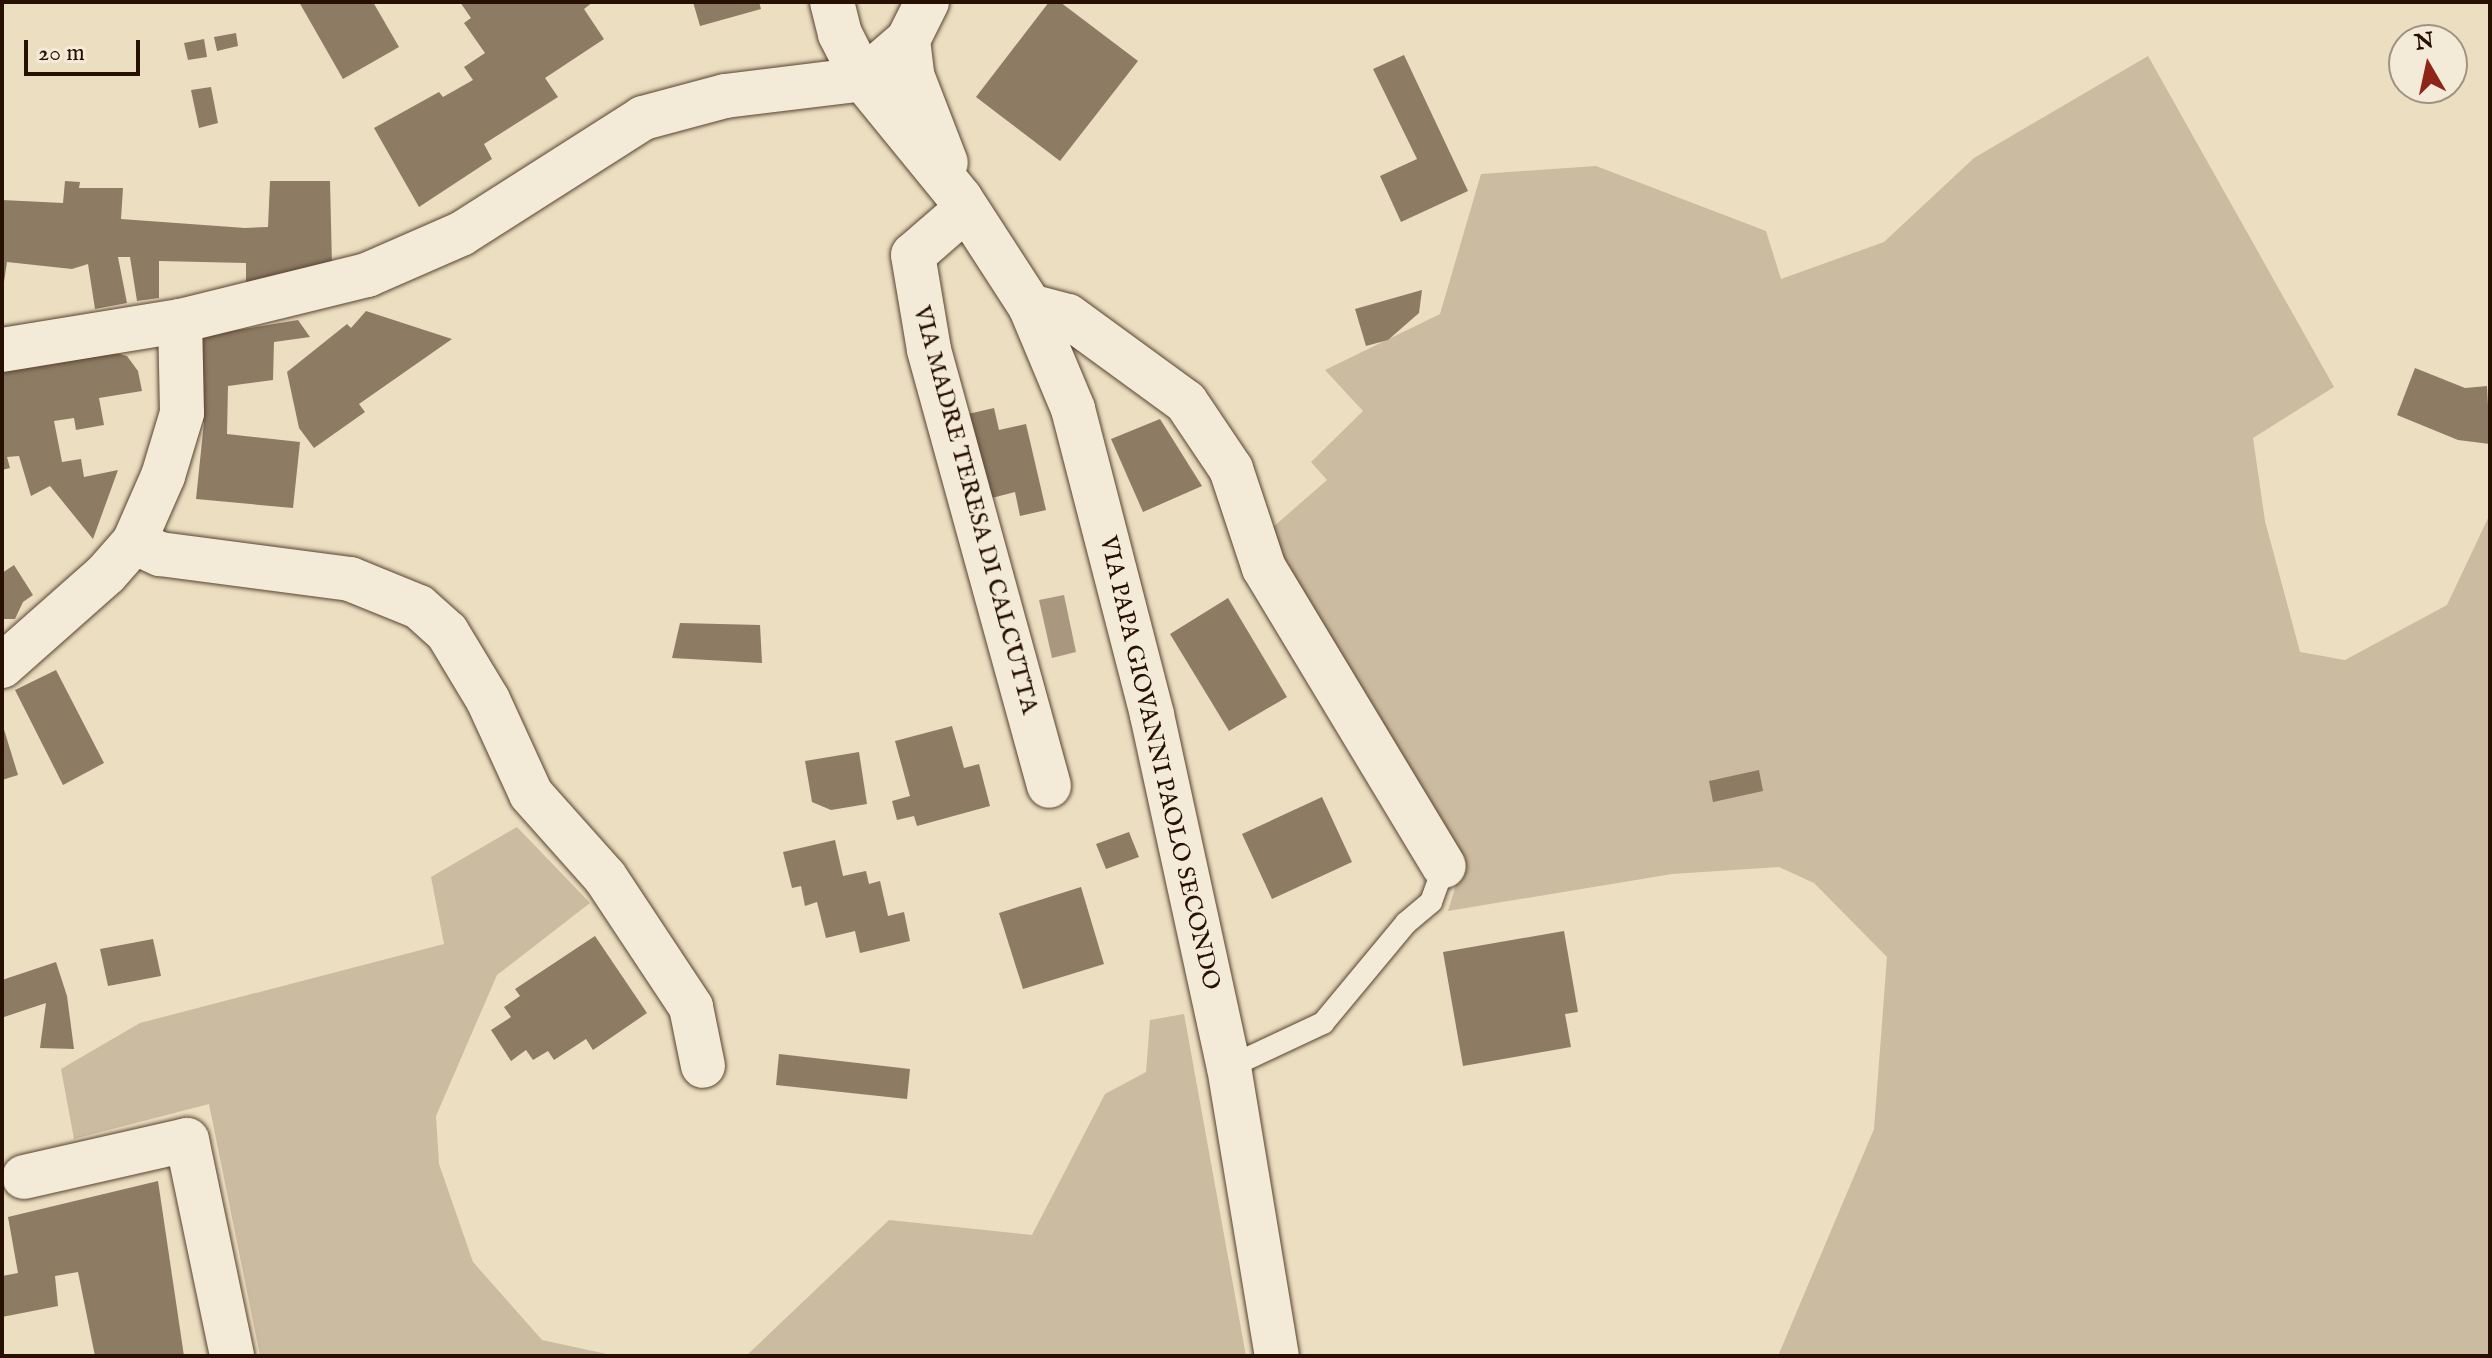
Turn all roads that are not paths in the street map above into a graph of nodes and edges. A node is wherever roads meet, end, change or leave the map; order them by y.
1 (832, 2) edge
2 (917, 21) edge
3 (863, 79) junction
4 (963, 204) junction
5 (1030, 306) junction
6 (180, 321) junction
7 (2, 350) edge
8 (134, 542) junction
9 (2, 666) edge
10 (1049, 786) dead end
11 (1444, 866) joint
12 (703, 1066) dead end
13 (1229, 1067) junction
14 (24, 1177) dead end
15 (232, 1356) edge
16 (1277, 1356) edge

1 - 3 street
2 - 3 street
2 - 4 street
3 - 4 street
3 - 6 street
4 - 5 street, VIA PAPA GIOVANNI PAOLO SECONDO
4 - 10 street, VIA MADRE TERESA DI CALCUTTA
5 - 11 street
5 - 13 street, VIA PAPA GIOVANNI PAOLO SECONDO
6 - 7 street
6 - 8 street
8 - 9 street
8 - 12 street
11 - 13 lane
13 - 16 street, VIA PAPA GIOVANNI PAOLO SECONDO
14 - 15 street

